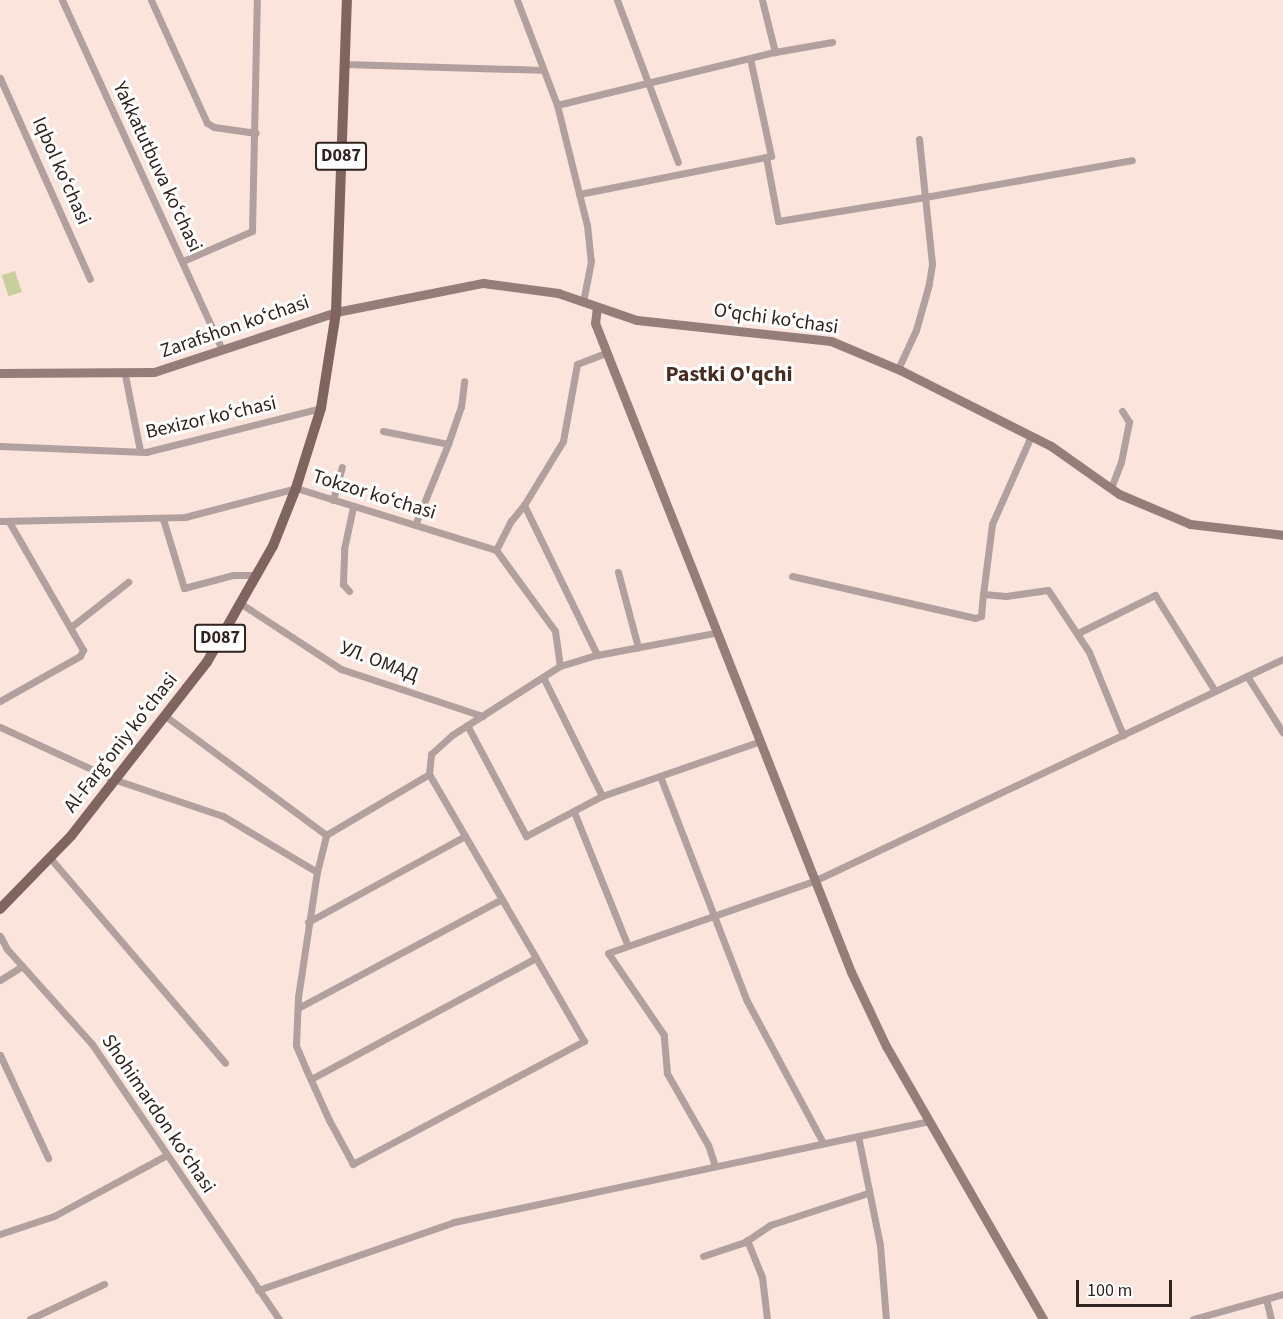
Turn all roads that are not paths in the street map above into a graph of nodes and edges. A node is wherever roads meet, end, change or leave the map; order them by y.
1 (62, 0) edge
2 (152, 0) edge
3 (257, 0) edge
4 (346, 0) edge
5 (517, 0) edge
6 (617, 0) edge
7 (762, 0) edge
8 (832, 42) dead end
9 (775, 52) junction
10 (750, 58) junction
11 (344, 64) junction
12 (542, 70) junction
13 (0, 78) edge
14 (651, 82) junction
15 (557, 105) junction
16 (256, 133) junction
17 (919, 139) dead end
18 (766, 157) junction
19 (1132, 160) dead end
20 (678, 162) dead end
21 (579, 194) junction
22 (925, 197) junction
23 (183, 261) junction
24 (90, 279) dead end
25 (583, 303) junction
26 (597, 307) junction
27 (336, 312) junction
28 (221, 348) junction
29 (606, 353) junction
30 (898, 369) junction
31 (0, 374) edge
32 (125, 375) junction
33 (464, 381) dead end
34 (321, 408) junction
35 (1122, 411) dead end
36 (383, 431) dead end
37 (1031, 436) junction
38 (448, 444) junction
39 (0, 446) edge
40 (140, 451) junction
41 (342, 467) dead end
42 (296, 488) junction
43 (1111, 488) junction
44 (333, 500) junction
45 (524, 505) junction
46 (353, 507) junction
47 (163, 519) junction
48 (0, 521) edge
49 (9, 522) junction
50 (415, 525) junction
51 (1283, 535) edge
52 (496, 550) junction
53 (618, 572) dead end
54 (257, 575) junction
55 (792, 576) dead end
56 (128, 582) dead end
57 (349, 591) dead end
58 (983, 594) junction
59 (240, 603) junction
60 (71, 627) junction
61 (715, 633) junction
62 (1078, 633) junction
63 (639, 647) junction
64 (597, 655) junction
65 (1283, 659) edge
66 (560, 666) junction
67 (1247, 676) junction
68 (543, 677) junction
69 (1215, 691) junction
70 (0, 701) edge
71 (164, 715) junction
72 (482, 716) junction
73 (467, 725) junction
74 (0, 727) edge
75 (1283, 733) edge
76 (1123, 735) junction
77 (758, 742) junction
78 (429, 774) junction
79 (660, 776) junction
80 (113, 779) junction
81 (602, 796) junction
82 (574, 812) junction
83 (326, 835) junction
84 (465, 836) junction
85 (51, 858) junction
86 (317, 872) junction
87 (814, 881) junction
88 (502, 899) junction
89 (0, 909) edge
90 (714, 916) junction
91 (308, 922) junction
92 (0, 936) edge
93 (628, 946) junction
94 (536, 958) junction
95 (22, 966) junction
96 (0, 980) edge
97 (298, 1008) junction
98 (0, 1055) edge
99 (225, 1063) dead end
100 (311, 1079) junction
101 (929, 1120) junction
102 (858, 1136) junction
103 (823, 1143) junction
104 (167, 1155) junction
105 (48, 1158) dead end
106 (715, 1166) junction
107 (868, 1193) junction
108 (0, 1234) edge
109 (747, 1240) junction
110 (703, 1256) dead end
111 (104, 1284) dead end
112 (258, 1290) junction
113 (1283, 1294) edge
114 (1266, 1299) junction
115 (30, 1319) edge
116 (279, 1319) edge
117 (767, 1319) edge
118 (886, 1319) edge
119 (1043, 1319) edge
120 (1192, 1319) edge
121 (1271, 1319) edge

1 - 23 street, Yakkatutbuva koʻchasi
2 - 16 street
3 - 16 street
4 - 11 main road, D087
5 - 12 street
6 - 14 street
7 - 9 street
8 - 9 street
9 - 10 street
10 - 14 street
10 - 18 street
11 - 12 street
11 - 27 main road, D087
12 - 15 street
13 - 24 street, Iqbol koʻchasi
14 - 15 street
14 - 20 street
15 - 21 street
16 - 23 street
17 - 22 street
18 - 21 street
18 - 22 street
19 - 22 street
21 - 25 street
22 - 30 street
23 - 28 street, Yakkatutbuva koʻchasi
25 - 26 main road, Oʻqchi koʻchasi
25 - 27 main road, Oʻqchi koʻchasi
26 - 29 main road
26 - 30 main road, Oʻqchi koʻchasi
27 - 28 main road, Zarafshon koʻchasi
27 - 34 main road, Al-Fargʻoniy koʻchasi / D087
28 - 32 main road, Zarafshon koʻchasi
29 - 45 street
29 - 61 main road
30 - 37 main road, Oʻqchi koʻchasi
31 - 32 main road, Zarafshon koʻchasi
32 - 40 street
33 - 38 street
34 - 40 street, Bexizor koʻchasi
34 - 42 main road, Al-Fargʻoniy koʻchasi / D087
35 - 43 street
36 - 38 street
37 - 43 main road, Oʻqchi koʻchasi
37 - 58 street
38 - 50 street
39 - 40 street, Bexizor koʻchasi
41 - 44 street
42 - 44 street, Tokzor koʻchasi
42 - 47 street, Tokzor koʻchasi
42 - 54 main road, Al-Fargʻoniy koʻchasi / D087
43 - 51 main road, Oʻqchi koʻchasi
44 - 46 street, Tokzor koʻchasi
45 - 52 street
45 - 64 street
46 - 50 street, Tokzor koʻchasi
46 - 57 street
47 - 49 street, Tokzor koʻchasi
47 - 54 street
48 - 49 street, Tokzor koʻchasi
49 - 60 street
50 - 52 street, Tokzor koʻchasi
52 - 66 street
53 - 63 street
54 - 59 main road, Al-Fargʻoniy koʻchasi / D087
55 - 58 street
56 - 60 street
58 - 62 street
59 - 71 main road, Al-Fargʻoniy koʻchasi / D087
59 - 72 street, УЛ. ОМАД
60 - 70 street
61 - 63 street
61 - 77 main road
62 - 69 street
62 - 76 street
63 - 64 street
64 - 66 street
65 - 67 street
66 - 68 street
67 - 69 street
67 - 75 street
68 - 72 street
68 - 81 street
69 - 76 street
71 - 80 main road, Al-Fargʻoniy koʻchasi / D087
71 - 83 street
72 - 73 street
73 - 78 street
73 - 82 street
74 - 80 street
76 - 87 street
77 - 79 street
77 - 87 main road
78 - 83 street
78 - 84 street
79 - 81 street
79 - 90 street
80 - 85 main road, Al-Fargʻoniy koʻchasi / D087
80 - 86 street
81 - 82 street
82 - 93 street
83 - 86 street
84 - 88 street
84 - 91 street
85 - 89 main road, Al-Fargʻoniy koʻchasi / D087
85 - 99 street
86 - 91 street
87 - 90 street
87 - 101 main road
88 - 94 street
88 - 97 street
90 - 93 street
90 - 103 street
91 - 97 street
92 - 95 street, Shohimardon koʻchasi
93 - 106 street
94 - 100 street
94 - 100 street
95 - 96 street
95 - 104 street, Shohimardon koʻchasi
97 - 100 street
98 - 105 street
101 - 102 street
101 - 119 main road
102 - 103 street
102 - 107 street
103 - 106 street
104 - 108 street
104 - 112 street, Shohimardon koʻchasi
106 - 112 street
107 - 109 street
107 - 118 street
109 - 110 street
109 - 117 street
111 - 115 street
112 - 116 street, Shohimardon koʻchasi
113 - 114 street
114 - 120 street
114 - 121 street

